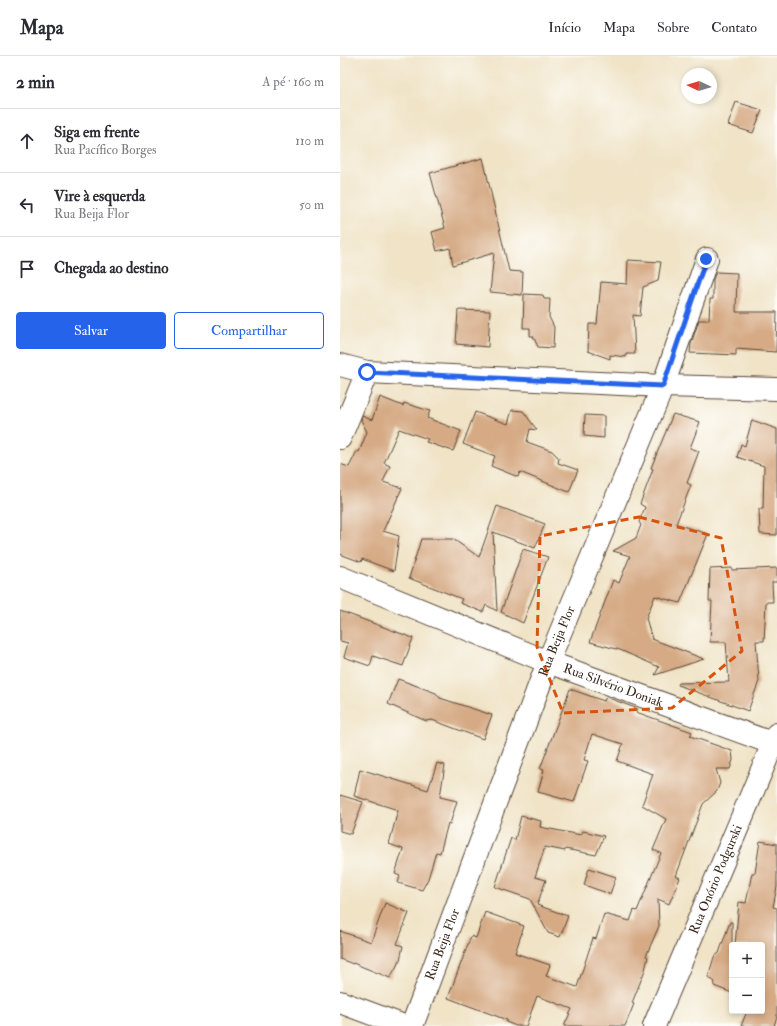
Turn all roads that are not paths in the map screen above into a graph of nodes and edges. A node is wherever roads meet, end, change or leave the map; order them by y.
1 (706, 259) dead end
2 (340, 365) edge
3 (367, 372) junction
4 (663, 386) junction
5 (777, 389) edge
6 (340, 438) edge
7 (340, 576) edge
8 (548, 662) junction
9 (776, 740) edge
10 (340, 1002) edge
11 (378, 1022) edge
12 (404, 1026) edge
13 (412, 1026) edge
14 (654, 1026) edge

1 - 4 street, Rua Beija Flor
2 - 3 street
3 - 4 street
3 - 6 street
4 - 5 street
4 - 8 street, Rua Beija Flor
7 - 8 street, Rua Silvério Doniak
8 - 9 street, Rua Silvério Doniak
8 - 13 street, Rua Beija Flor
9 - 14 street, Rua Onório Podgurski
10 - 11 street
11 - 12 street

